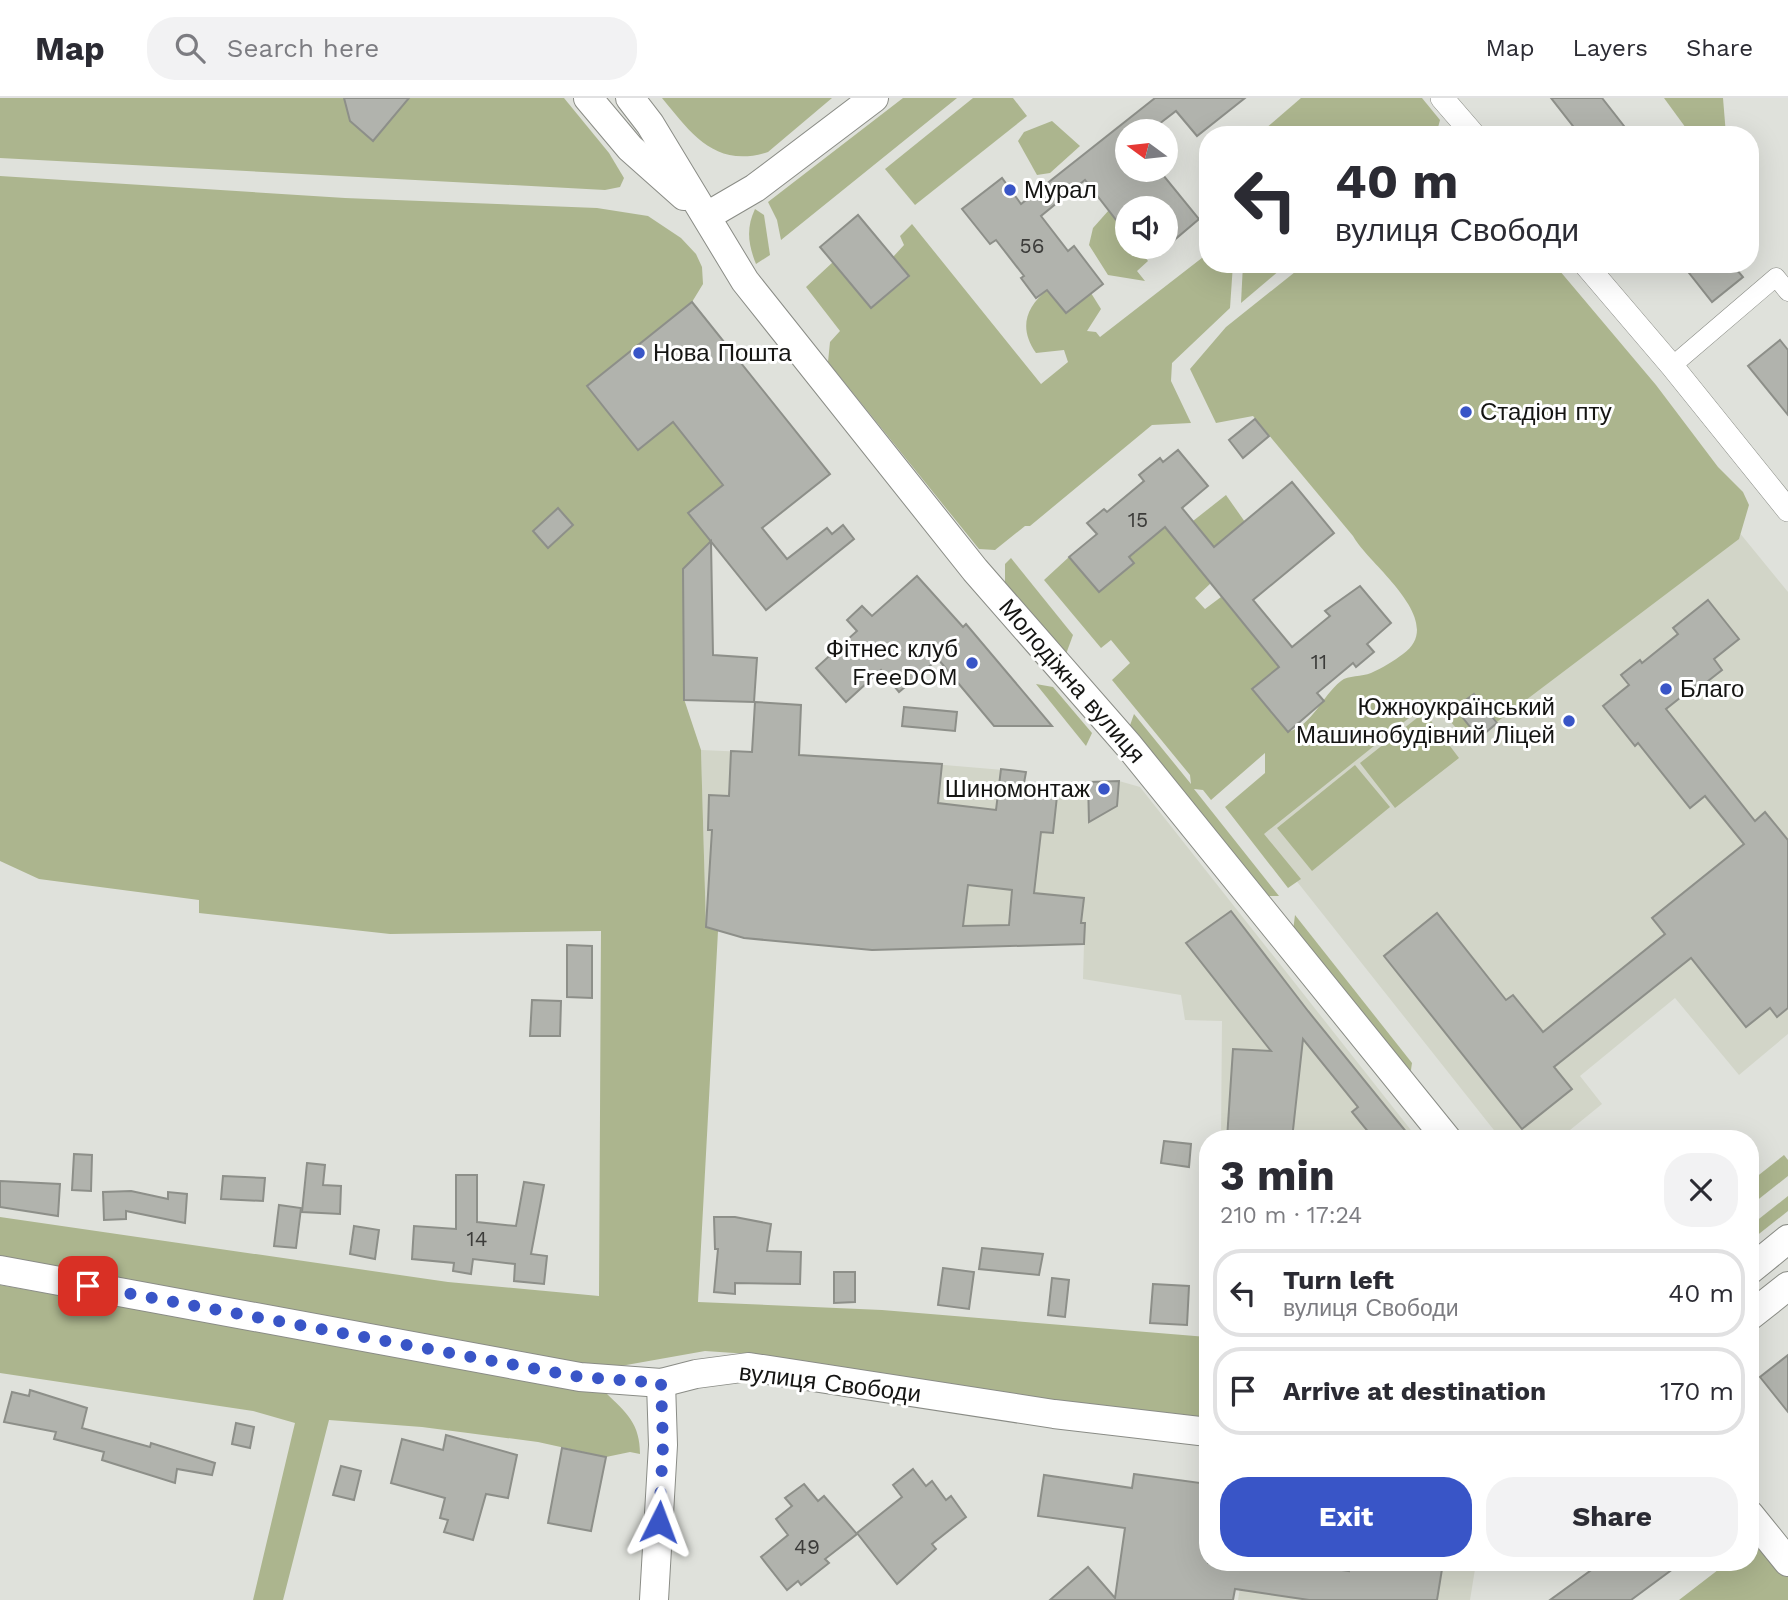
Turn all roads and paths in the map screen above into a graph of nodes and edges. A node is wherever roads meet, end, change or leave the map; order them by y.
1 (588, 98) edge
2 (630, 98) edge
3 (874, 98) edge
4 (1443, 98) edge
5 (1466, 126) edge
6 (707, 216) junction
7 (1593, 273) edge
8 (1788, 292) edge
9 (1672, 366) junction
10 (1788, 510) edge
11 (1440, 1130) edge
12 (1788, 1239) edge
13 (1759, 1263) edge
14 (0, 1270) edge
15 (1788, 1286) edge
16 (1759, 1309) edge
17 (661, 1383) junction
18 (1199, 1431) edge
19 (1759, 1526) edge
20 (1788, 1562) edge
21 (654, 1600) edge

1 - 6 street
2 - 6 street, Молодіжна вулиця
3 - 6 street
4 - 5 street
6 - 11 street, Молодіжна вулиця
7 - 9 street
8 - 9 street
9 - 10 street
12 - 13 street
14 - 17 street, вулиця Свободи
15 - 16 street
17 - 18 street, вулиця Свободи
17 - 21 street
19 - 20 street

